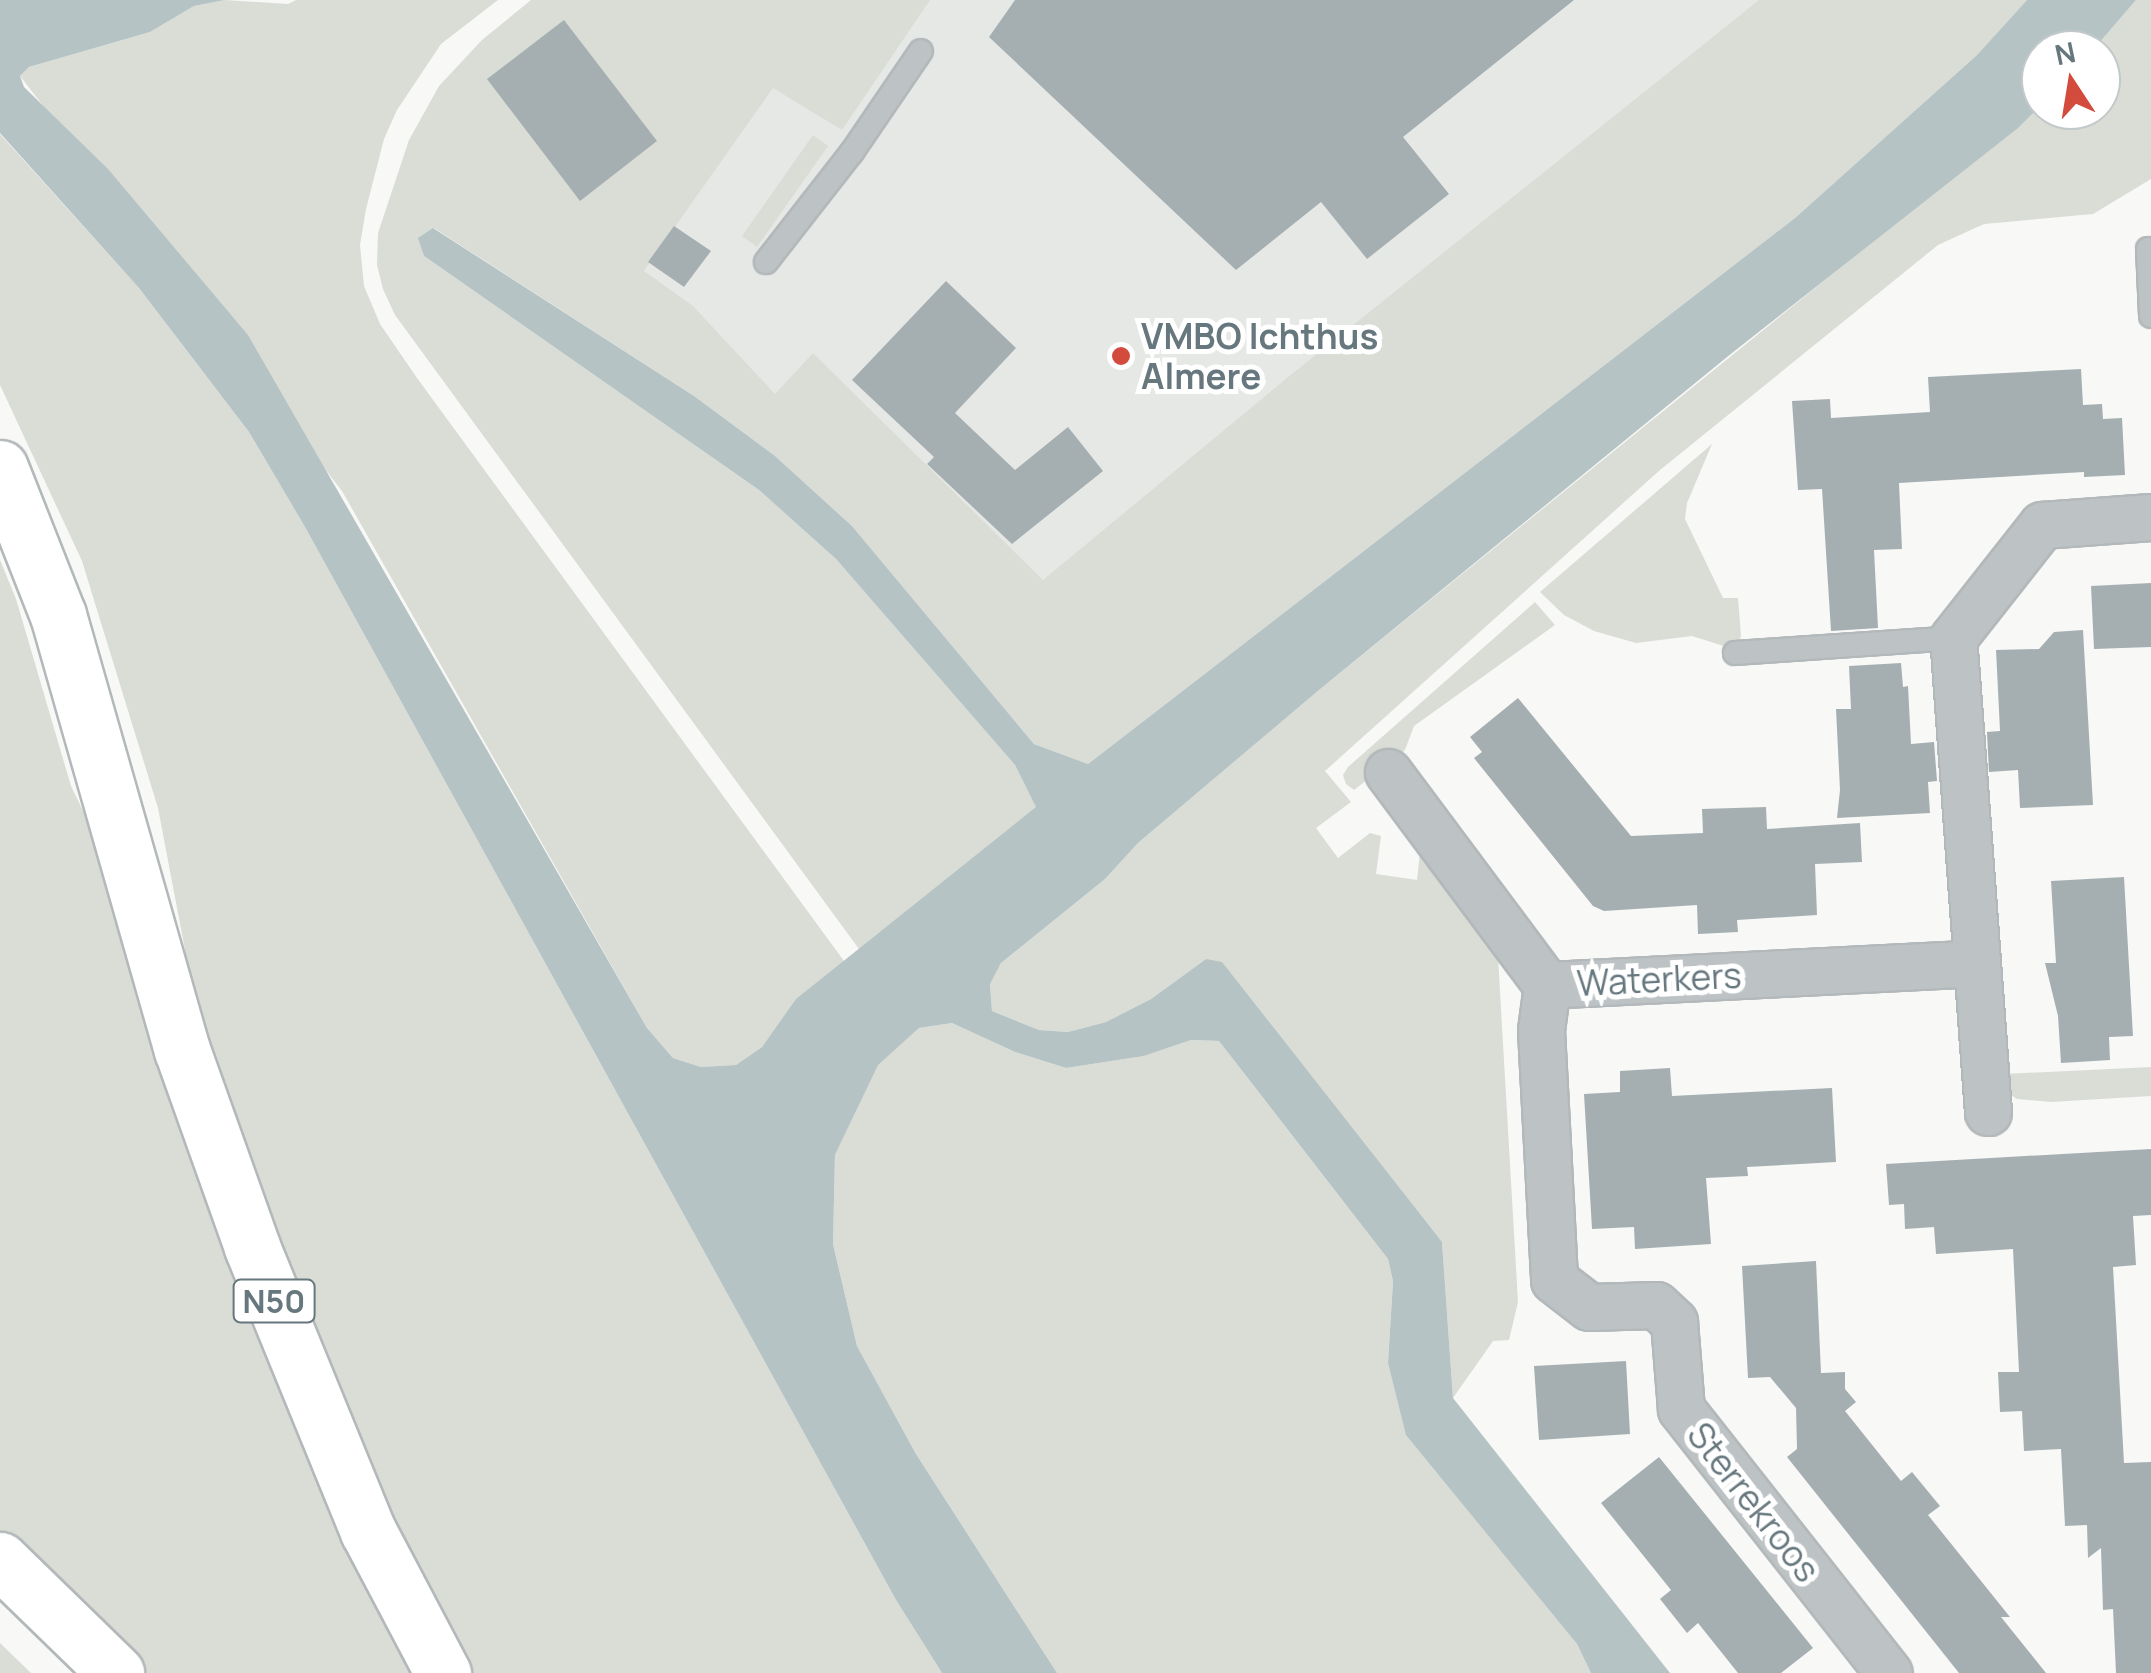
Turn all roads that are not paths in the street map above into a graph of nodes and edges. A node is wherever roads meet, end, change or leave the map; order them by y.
1 (922, 51) dead end
2 (2148, 249) dead end
3 (766, 262) dead end
4 (2151, 316) edge
5 (0, 468) edge
6 (2151, 517) edge
7 (1952, 638) junction
8 (1734, 654) dead end
9 (1388, 772) dead end
10 (1976, 962) junction
11 (1547, 985) junction
12 (1988, 1112) dead end
13 (0, 1560) edge
14 (0, 1605) edge
15 (69, 1673) edge
16 (116, 1673) edge
17 (444, 1673) edge
18 (1889, 1673) edge

1 - 3 lane
2 - 4 lane
5 - 17 highway, N50
6 - 7 street
7 - 8 lane
7 - 10 street
9 - 11 street, Waterkers
10 - 11 street, Waterkers
10 - 12 street
11 - 18 street, Sterrekroos
13 - 16 highway
14 - 15 highway

